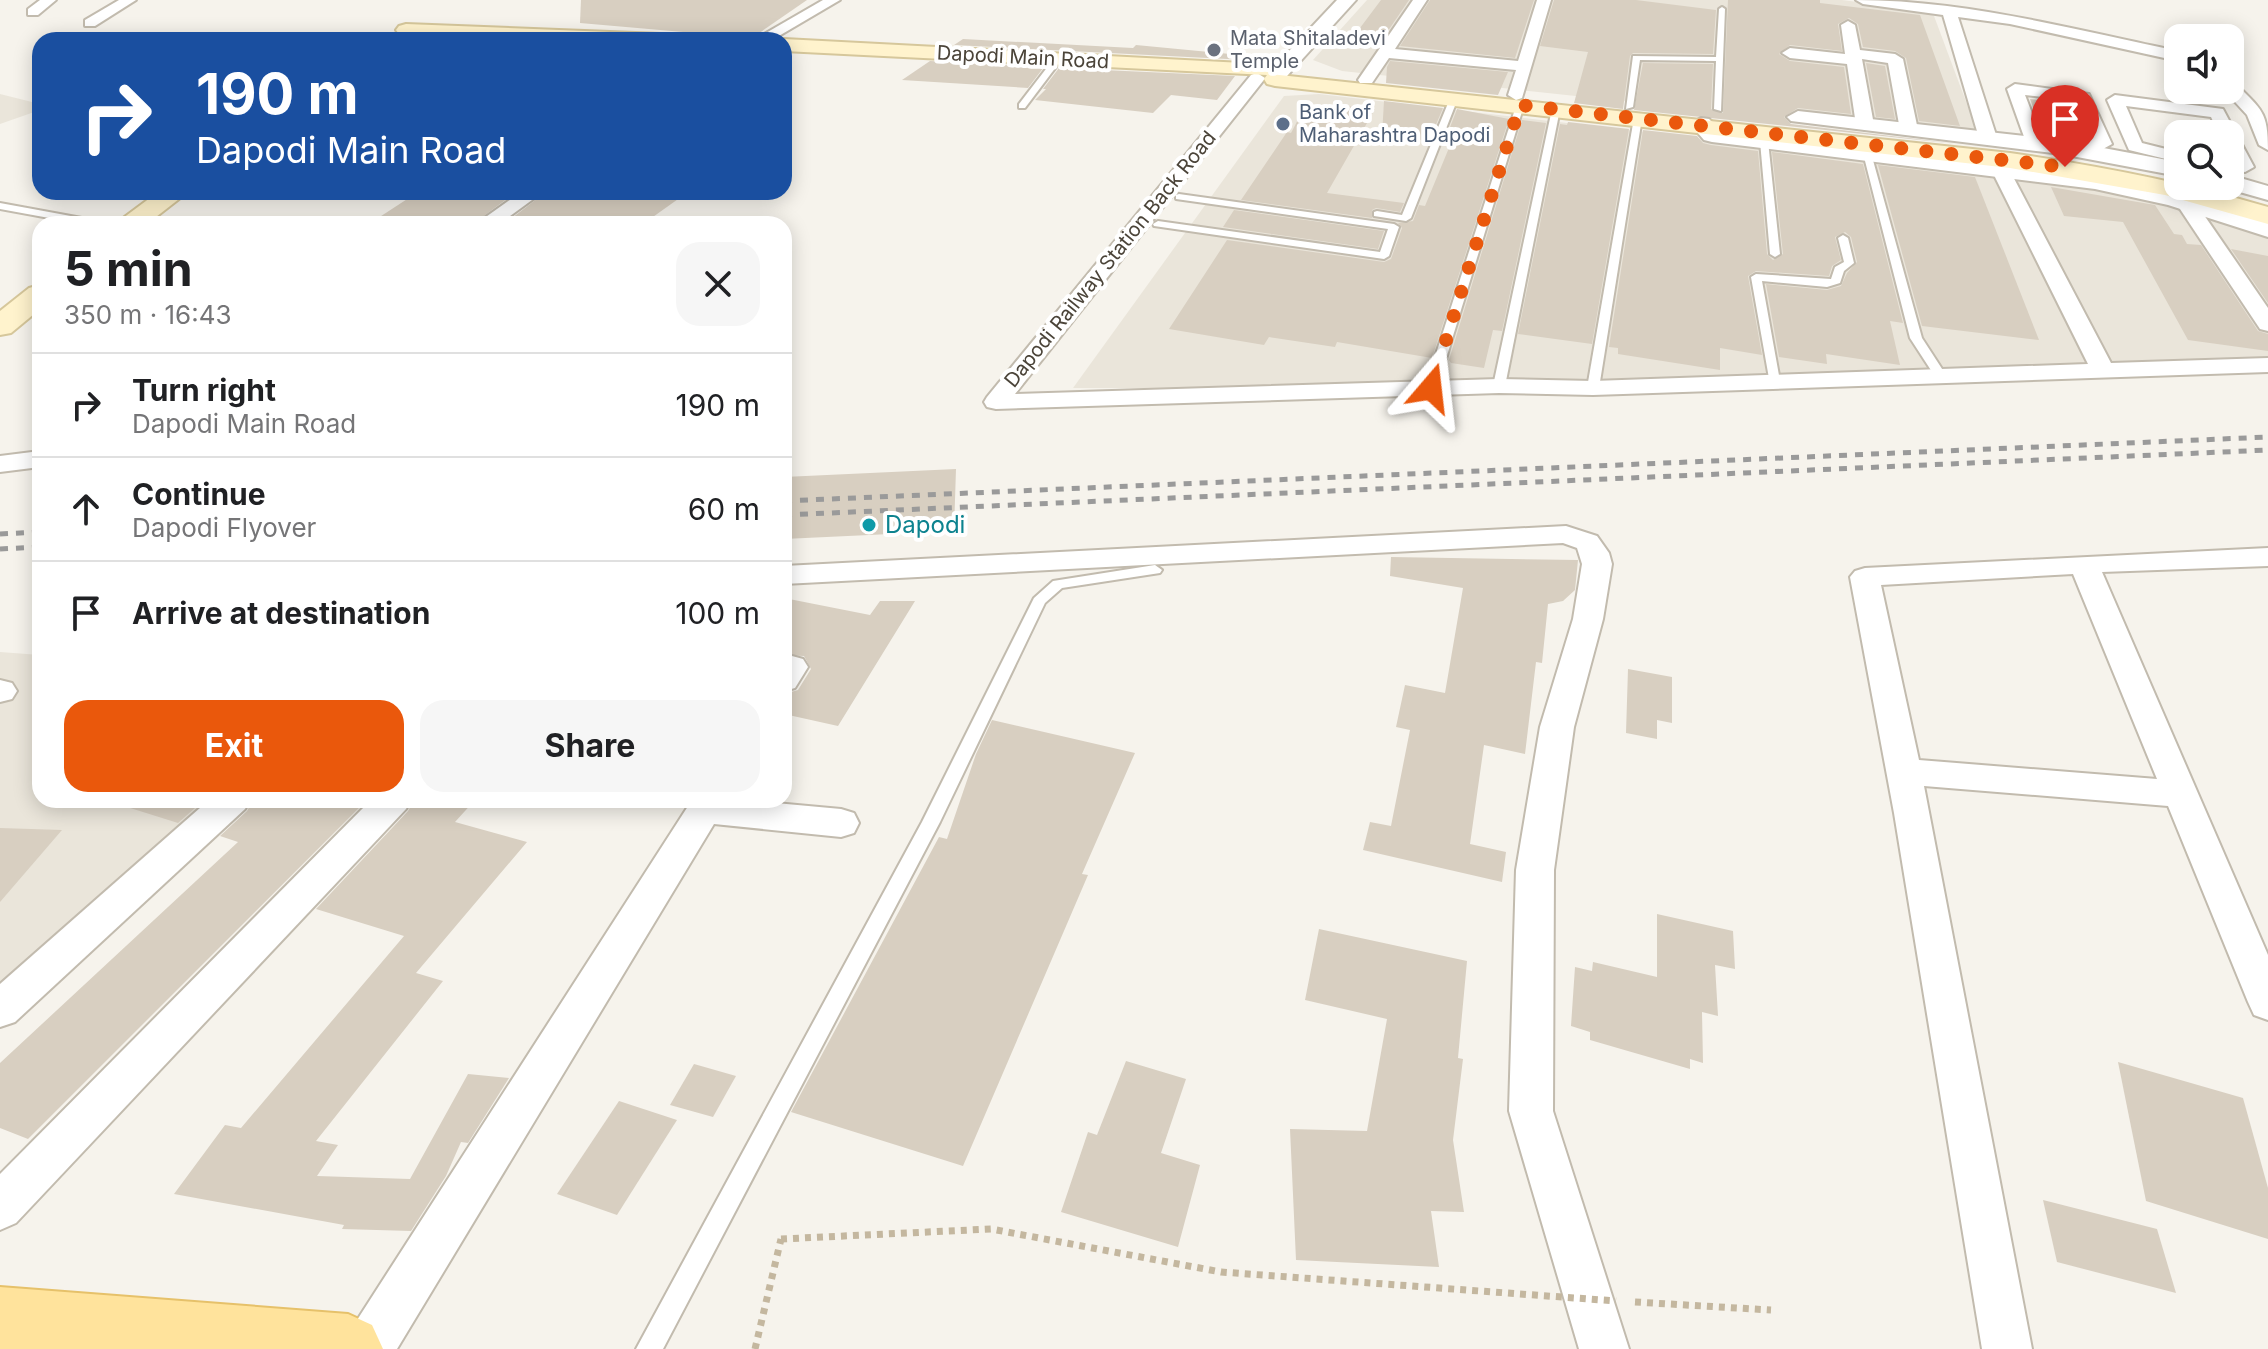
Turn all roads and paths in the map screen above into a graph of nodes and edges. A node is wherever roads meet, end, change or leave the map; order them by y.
1 (49, 0) edge
2 (129, 0) edge
3 (833, 0) edge
4 (1347, 0) edge
5 (1420, 0) edge
6 (1544, 0) edge
7 (1863, 0) edge
8 (437, 8) dead end
9 (1327, 9) edge
10 (1722, 9) dead end
11 (33, 12) dead end
12 (1949, 12) junction
13 (90, 23) dead end
14 (1848, 25) dead end
15 (404, 32) edge
16 (775, 32) edge
17 (792, 45) edge
18 (792, 53) edge
19 (1385, 53) junction
20 (1790, 53) dead end
21 (2164, 53) edge
22 (1854, 57) junction
23 (1718, 59) junction
24 (1526, 66) junction
25 (1052, 67) junction
26 (1268, 75) junction
27 (1366, 80) junction
28 (1454, 98) junction
29 (2244, 99) edge
30 (1518, 100) junction
31 (1022, 106) dead end
32 (1556, 109) junction
33 (1633, 112) junction
34 (2262, 114) edge
35 (1706, 116) junction
36 (2221, 120) edge
37 (1865, 125) junction
38 (1909, 130) junction
39 (1988, 138) junction
40 (2034, 139) junction
41 (1764, 141) junction
42 (2268, 145) edge
43 (1867, 153) junction
44 (2164, 164) edge
45 (2096, 167) junction
46 (2000, 169) junction
47 (2164, 169) edge
48 (2164, 171) edge
49 (2164, 174) edge
50 (2244, 186) edge
51 (1182, 193) junction
52 (2268, 193) edge
53 (2244, 197) edge
54 (164, 200) edge
55 (522, 200) edge
56 (2194, 200) edge
57 (2221, 200) edge
58 (2268, 204) edge
59 (0, 206) edge
60 (54, 216) edge
61 (140, 216) edge
62 (498, 216) edge
63 (2268, 216) edge
64 (1158, 224) junction
65 (2268, 230) edge
66 (1843, 238) dead end
67 (1775, 254) dead end
68 (32, 300) edge
69 (2268, 324) edge
70 (0, 326) edge
71 (2268, 365) edge
72 (2103, 370) junction
73 (1940, 375) junction
74 (1774, 381) junction
75 (1499, 386) junction
76 (1431, 388) junction
77 (1593, 388) junction
78 (1023, 400) junction
79 (32, 460) edge
80 (0, 464) edge
81 (2268, 557) edge
82 (2084, 564) junction
83 (1155, 570) dead end
84 (792, 575) edge
85 (1903, 772) junction
86 (2181, 794) junction
87 (223, 808) edge
88 (385, 808) edge
89 (706, 808) edge
90 (730, 808) edge
91 (841, 823) dead end
92 (2268, 1002) edge
93 (0, 1009) edge
94 (0, 1207) edge
95 (1771, 1310) dead end
96 (0, 1321) edge
97 (348, 1349) edge
98 (368, 1349) edge
99 (649, 1349) edge
100 (755, 1349) edge
101 (1604, 1349) edge
102 (2007, 1349) edge

1 - 11 street
2 - 13 street
3 - 16 street
4 - 9 street
5 - 19 street
6 - 24 street
7 - 12 street
8 - 15 main road
9 - 26 street
10 - 23 lane
12 - 21 street
12 - 39 street
14 - 22 street
17 - 26 main road, Dapodi Main Road
18 - 25 main road, Dapodi Main Road
19 - 24 street
19 - 27 street
20 - 22 street
22 - 37 street
22 - 38 street
23 - 33 lane
23 - 35 lane
24 - 30 street
25 - 26 main road, Dapodi Main Road
25 - 31 lane
26 - 27 main road, Dapodi Main Road
26 - 28 main road, Dapodi Main Road
26 - 51 street, Dapodi Railway Station Back Road
26 - 78 street, Dapodi Railway Station Back Road
27 - 30 main road, Dapodi Main Road
28 - 30 main road, Dapodi Main Road
28 - 51 lane
29 - 34 street
30 - 32 main road, Dapodi Main Road
30 - 33 main road, Dapodi Main Road
30 - 76 lane
32 - 33 main road, Dapodi Main Road
32 - 75 lane
33 - 35 main road, Dapodi Main Road
33 - 77 lane
34 - 42 street
35 - 37 street
35 - 41 street
35 - 45 main road, Dapodi Main Road
36 - 44 street
37 - 38 street
38 - 39 street
39 - 40 street
40 - 40 street
40 - 47 street
41 - 43 street
41 - 67 lane
43 - 46 street
43 - 73 lane
45 - 48 main road
45 - 63 main road
46 - 49 street
46 - 72 street
50 - 52 street
51 - 64 street, Dapodi Railway Station Back Road
51 - 64 lane
53 - 58 main road
54 - 61 main road
55 - 62 street
56 - 69 street
57 - 65 street
59 - 60 lane
64 - 78 street, Dapodi Railway Station Back Road
66 - 74 lane
68 - 70 main road
71 - 72 street
72 - 73 street
73 - 74 street
74 - 77 street
75 - 76 street
75 - 77 street
76 - 78 street
79 - 80 street
81 - 82 street
82 - 85 street
82 - 86 street
83 - 99 lane
84 - 101 street
85 - 86 street
85 - 102 street
86 - 92 street
87 - 93 street
88 - 94 street
89 - 98 street
90 - 91 street
95 - 100 path, bridge
96 - 97 main road

